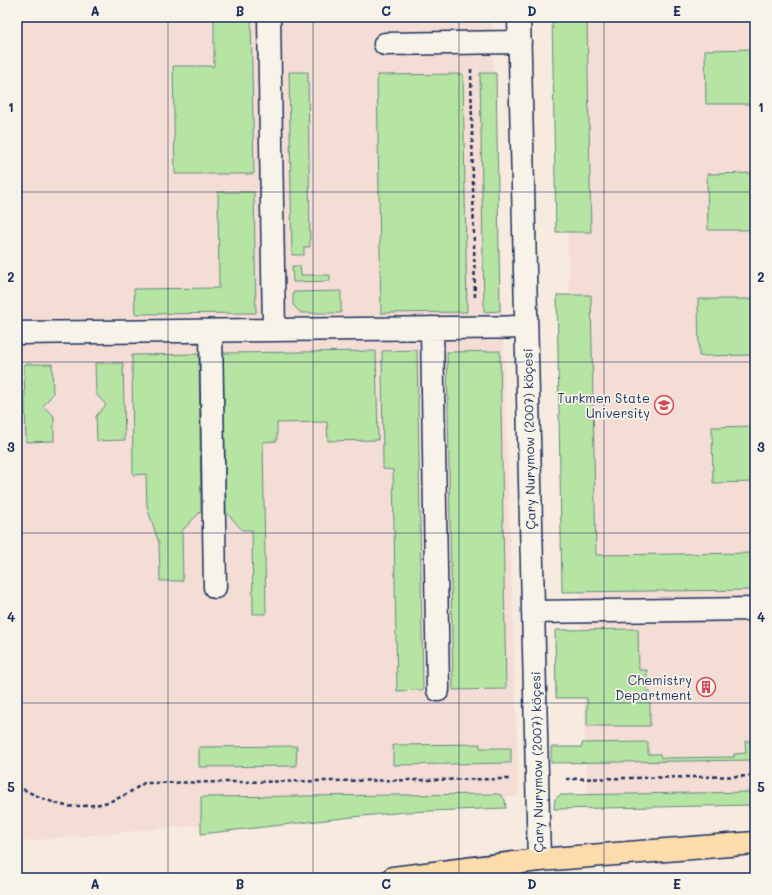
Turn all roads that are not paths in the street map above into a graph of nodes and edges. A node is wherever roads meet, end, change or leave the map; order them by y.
1 (269, 17) edge
2 (519, 17) edge
3 (520, 42) junction
4 (385, 44) dead end
5 (526, 327) junction
6 (432, 328) junction
7 (274, 330) junction
8 (211, 331) junction
9 (17, 333) edge
10 (215, 587) dead end
11 (755, 609) edge
12 (533, 612) junction
13 (438, 690) dead end
14 (755, 844) edge
15 (539, 860) junction
16 (393, 878) edge

1 - 7 street
2 - 3 street, Çary Nurymow (2007) köçesi
3 - 4 street
3 - 5 street, Çary Nurymow (2007) köçesi
5 - 6 street
5 - 12 street, Çary Nurymow (2007) köçesi
6 - 7 street
6 - 13 street
7 - 8 street
8 - 9 street
8 - 10 street
11 - 12 street
12 - 15 street, Çary Nurymow (2007) köçesi
14 - 15 main road
15 - 16 main road

